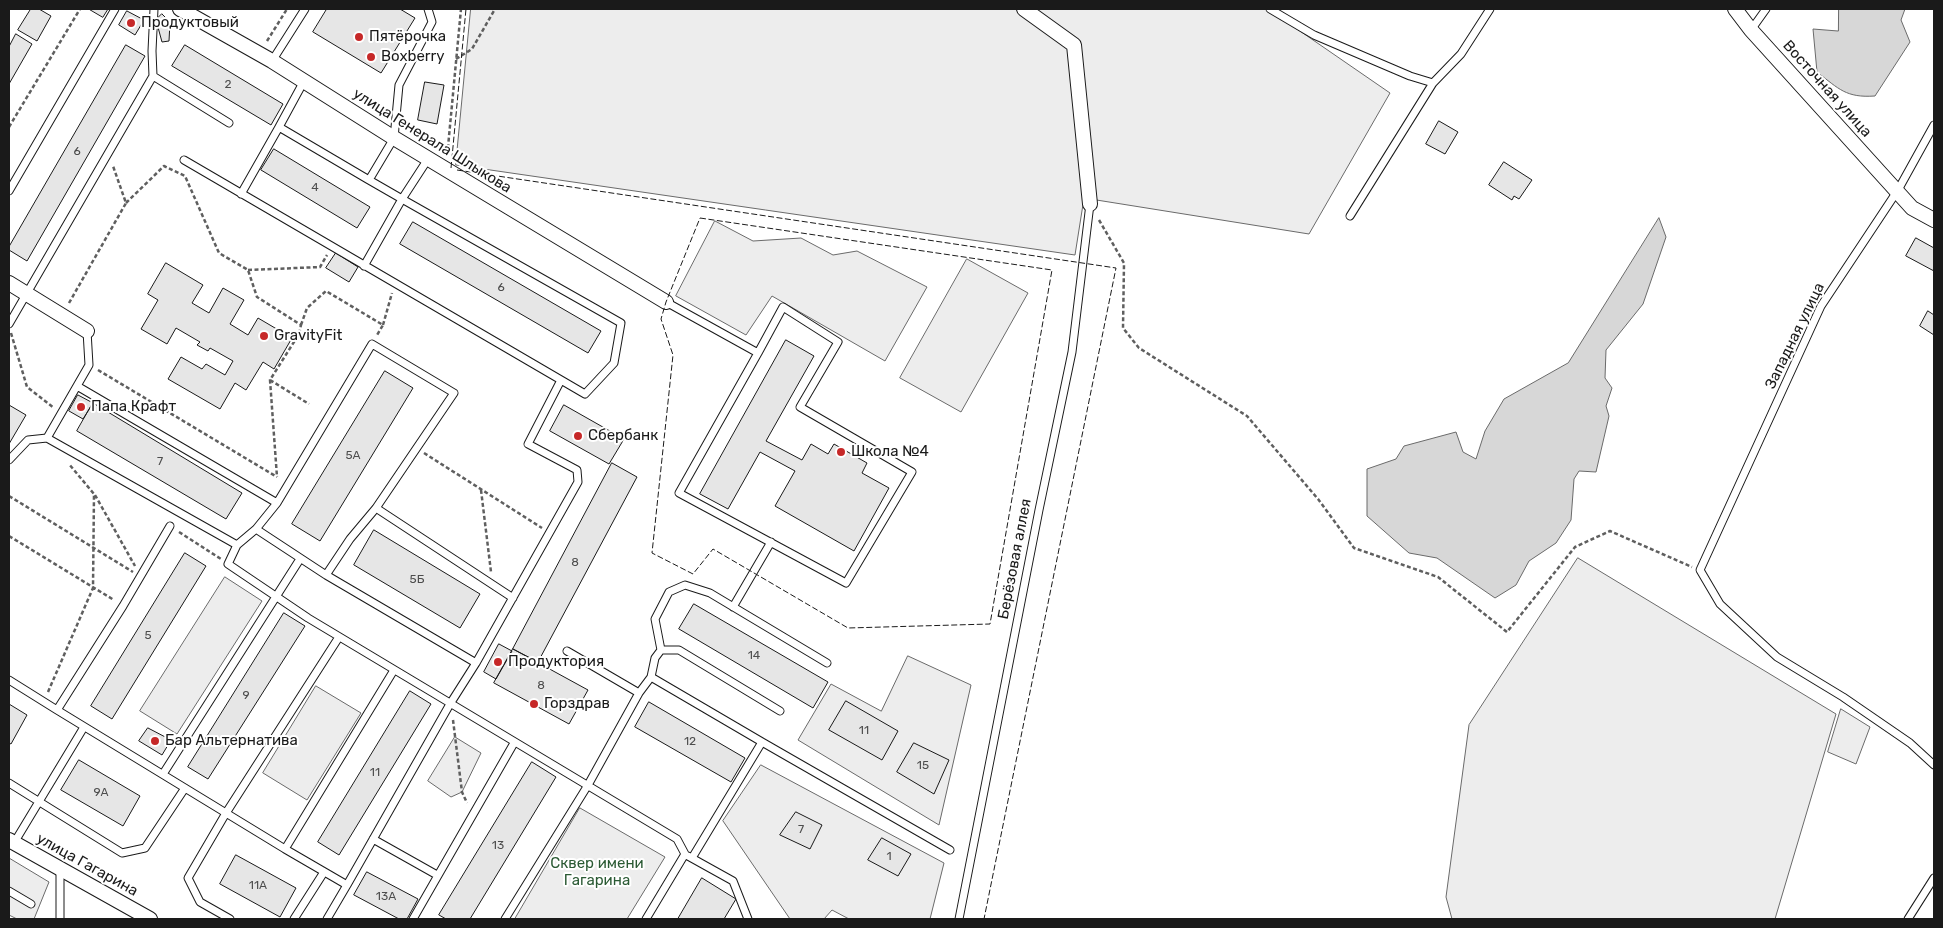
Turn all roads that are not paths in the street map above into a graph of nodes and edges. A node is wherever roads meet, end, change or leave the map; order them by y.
1 (115, 9) edge
2 (154, 9) edge
3 (180, 9) edge
4 (304, 9) edge
5 (428, 9) edge
6 (1024, 9) edge
7 (1270, 9) edge
8 (1490, 9) edge
9 (1735, 9) edge
10 (1766, 9) edge
11 (1752, 30) junction
12 (272, 61) junction
13 (153, 76) junction
14 (304, 81) junction
15 (1433, 84) junction
16 (229, 123) dead end
17 (1934, 125) edge
18 (279, 127) junction
19 (394, 138) junction
20 (184, 160) dead end
21 (434, 163) junction
22 (369, 180) junction
23 (1898, 190) junction
24 (9, 191) edge
25 (241, 194) junction
26 (402, 199) junction
27 (1090, 204) joint
28 (1350, 216) dead end
29 (1934, 220) edge
30 (364, 266) junction
31 (9, 283) edge
32 (26, 294) junction
33 (666, 302) joint
34 (9, 324) edge
35 (87, 330) joint
36 (758, 352) junction
37 (561, 380) junction
38 (77, 386) junction
39 (47, 438) junction
40 (9, 460) edge
41 (277, 504) junction
42 (376, 508) junction
43 (170, 526) road end
44 (256, 529) junction
45 (771, 542) junction
46 (237, 545) junction
47 (300, 559) junction
48 (326, 574) junction
49 (276, 597) junction
50 (513, 598) junction
51 (733, 608) junction
52 (339, 637) junction
53 (661, 650) junction
54 (567, 652) dead end
55 (476, 663) junction
56 (827, 663) dead end
57 (394, 670) junction
58 (651, 677) junction
59 (9, 680) edge
60 (638, 693) junction
61 (450, 704) junction
62 (57, 710) junction
63 (780, 711) dead end
64 (84, 727) junction
65 (514, 742) junction
66 (762, 742) junction
67 (1934, 765) edge
68 (163, 774) junction
69 (9, 783) edge
70 (588, 785) junction
71 (184, 788) junction
72 (39, 802) junction
73 (226, 813) junction
74 (373, 838) junction
75 (11, 841) edge
76 (285, 849) junction
77 (950, 850) dead end
78 (688, 856) junction
79 (60, 869) junction
80 (324, 872) junction
81 (437, 875) junction
82 (1934, 878) edge
83 (347, 885) junction
84 (9, 891) edge
85 (31, 904) dead end
86 (60, 919) edge
87 (150, 919) edge
88 (230, 919) edge
89 (294, 919) edge
90 (327, 919) edge
91 (413, 919) edge
92 (505, 919) edge
93 (646, 919) edge
94 (748, 919) edge
95 (959, 919) edge
96 (1908, 919) edge

1 - 24 lane
2 - 13 lane
3 - 12 street, улица Генерала Шлыкова
4 - 12 lane
5 - 19 lane
6 - 27 street
7 - 15 lane
8 - 15 lane
9 - 11 street, Восточная улица
10 - 11 lane
11 - 23 street, Восточная улица
12 - 14 street, улица Генерала Шлыкова
13 - 16 lane
13 - 32 lane
14 - 18 lane
14 - 19 street, улица Генерала Шлыкова
15 - 28 lane
17 - 23 lane, Западная улица
18 - 22 lane
18 - 25 lane
19 - 21 street, улица Генерала Шлыкова
19 - 22 lane
20 - 25 lane
21 - 26 lane
21 - 33 street, улица Генерала Шлыкова
22 - 26 lane
23 - 29 street, Восточная улица
23 - 67 lane, Западная улица
25 - 30 lane
26 - 30 lane
26 - 37 lane
27 - 95 lane, Берёзовая аллея
30 - 37 lane
31 - 32 street
32 - 34 lane
32 - 35 street
33 - 36 lane
35 - 38 lane
36 - 45 lane
36 - 45 lane
37 - 50 lane
38 - 39 lane
38 - 41 lane
39 - 40 lane
39 - 46 lane
41 - 42 lane
41 - 44 lane
42 - 48 lane
42 - 50 lane
43 - 62 lane
44 - 46 lane
44 - 47 lane
45 - 51 lane
46 - 49 lane
47 - 48 lane
47 - 49 lane
48 - 55 lane
49 - 52 lane
49 - 68 lane
50 - 55 lane
51 - 53 lane
51 - 56 lane
52 - 57 lane
52 - 73 lane
53 - 58 lane
53 - 63 lane
54 - 60 lane
55 - 61 lane
57 - 61 lane
57 - 76 lane
58 - 60 lane
58 - 66 lane
59 - 62 lane
60 - 70 lane
61 - 65 lane
61 - 74 lane
62 - 64 lane
64 - 68 lane
64 - 72 lane
65 - 70 lane
65 - 81 lane
66 - 77 lane
66 - 78 lane
68 - 71 lane
69 - 72 lane
70 - 78 lane
70 - 92 lane
71 - 72 lane
71 - 73 lane
72 - 75 lane
73 - 76 lane
73 - 88 lane
74 - 81 lane
74 - 83 lane
75 - 79 street, улица Гагарина
76 - 80 lane
78 - 93 lane
78 - 94 lane
79 - 86 lane
79 - 87 street, улица Гагарина
80 - 83 lane
80 - 89 lane
81 - 91 lane
82 - 96 lane
83 - 90 lane
84 - 85 lane

